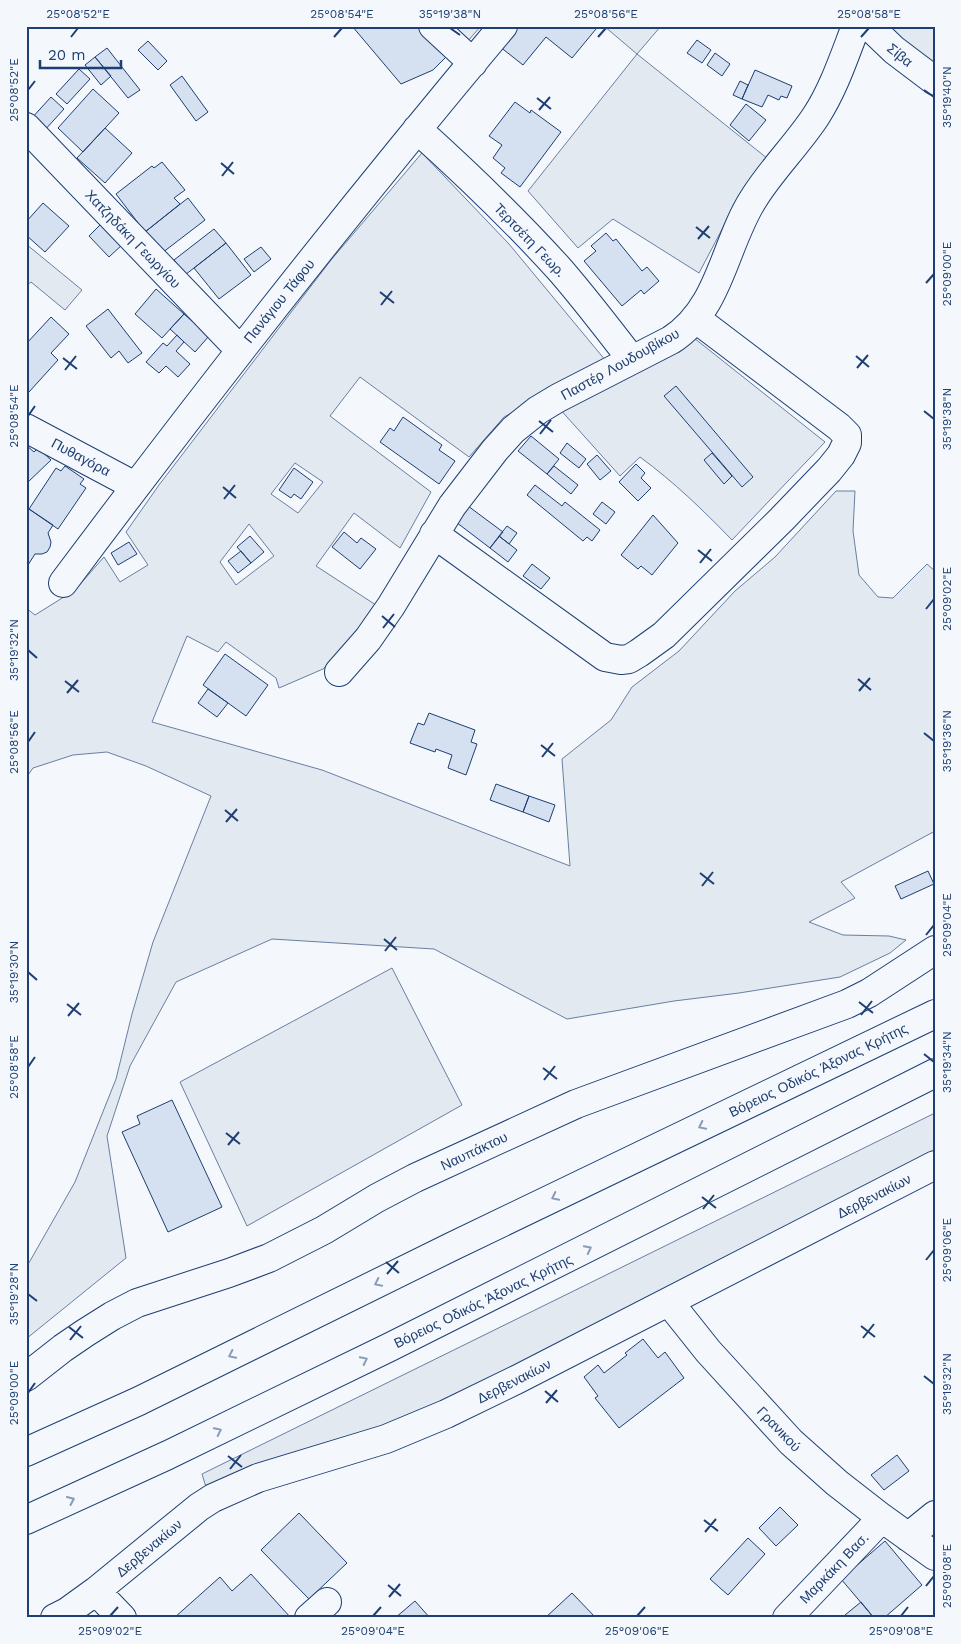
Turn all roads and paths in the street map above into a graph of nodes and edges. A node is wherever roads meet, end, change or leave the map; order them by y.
1 (433, 26) edge
2 (504, 26) edge
3 (856, 26) edge
4 (869, 26) edge
5 (473, 63) junction
6 (935, 80) edge
7 (26, 127) edge
8 (417, 129) junction
9 (695, 318) junction
10 (240, 350) junction
11 (632, 360) junction
12 (26, 428) edge
13 (135, 486) junction
14 (434, 534) junction
15 (63, 583) dead end
16 (339, 672) dead end
17 (935, 950) edge
18 (935, 1014) edge
19 (935, 1073) edge
20 (935, 1165) edge
21 (669, 1302) junction
22 (26, 1377) edge
23 (26, 1452) edge
24 (935, 1515) edge
25 (882, 1518) junction
26 (26, 1520) edge
27 (908, 1537) junction
28 (935, 1556) edge
29 (96, 1591) junction
30 (55, 1618) edge
31 (122, 1618) edge
32 (787, 1618) edge

1 - 5 main road
2 - 5 main road, Πανάγιου Τάφου
3 - 9 main road, Παστέρ Λουδουβίκου
4 - 6 main road, Σίβα
5 - 8 main road, Πανάγιου Τάφου
7 - 10 main road, Χατζηδάκη Γεωργίου
8 - 10 main road, Πανάγιου Τάφου
8 - 11 main road, Τερτσέτη Γεωρ.
9 - 11 main road, Παστέρ Λουδουβίκου
9 - 14 main road
10 - 13 main road, Πανάγιου Τάφου
11 - 14 main road, Παστέρ Λουδουβίκου
12 - 13 main road, Πυθαγόρα
13 - 15 main road, Πανάγιου Τάφου
14 - 16 main road, Παστέρ Λουδουβίκου
17 - 22 main road, Ναυπάκτου
18 -> 23 main road, Βόρειος Οδικός Άξονας Κρήτης
26 -> 19 main road, Βόρειος Οδικός Άξονας Κρήτης
20 - 21 main road, Δερβενακίων
21 - 25 main road, Γρανικού
21 - 29 main road, Δερβενακίων
24 - 27 main road
25 - 27 main road, Γρανικού
25 - 32 main road, Μαρκάκη Βασ.
27 - 28 main road, Γρανικού
29 - 30 main road, Δερβενακίων
29 - 31 main road

